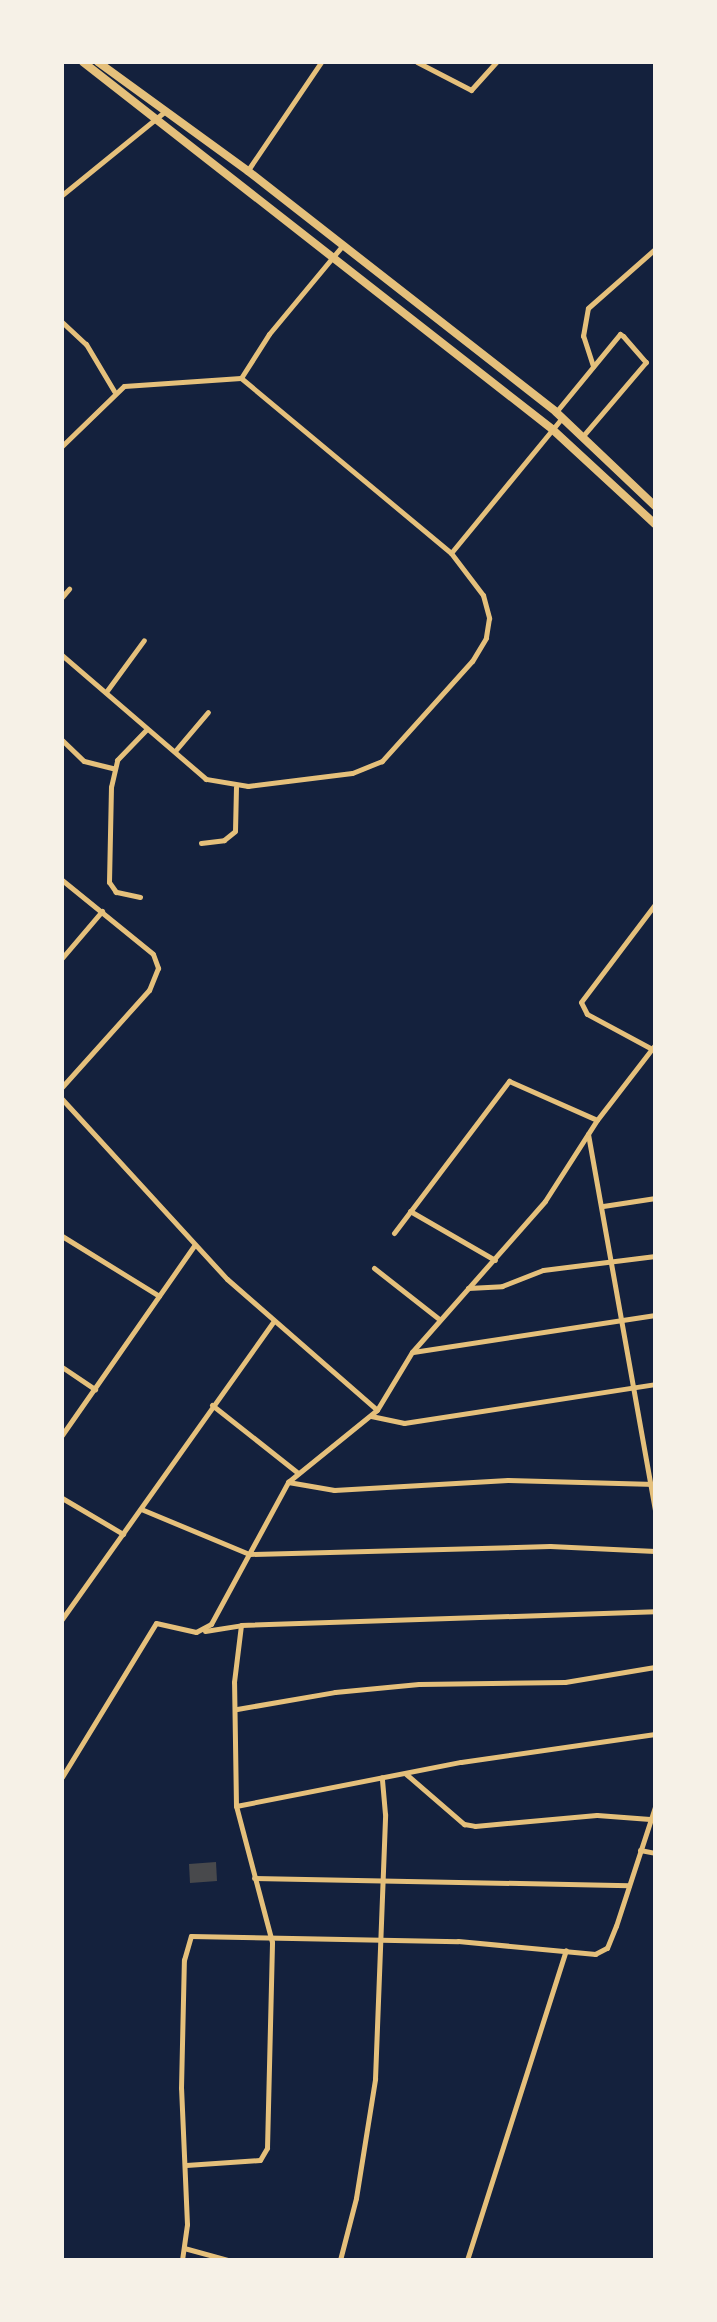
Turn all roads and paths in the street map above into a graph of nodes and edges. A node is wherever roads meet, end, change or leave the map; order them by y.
1 (83, 62) edge
2 (98, 62) edge
3 (321, 62) edge
4 (417, 62) edge
5 (496, 62) edge
6 (164, 112) junction
7 (157, 121) junction
8 (248, 171) junction
9 (62, 195) edge
10 (343, 245) junction
11 (655, 249) edge
12 (332, 258) junction
13 (62, 322) edge
14 (593, 367) junction
15 (241, 378) junction
16 (114, 391) junction
17 (559, 415) junction
18 (552, 429) junction
19 (581, 437) junction
20 (62, 446) edge
21 (655, 506) edge
22 (655, 524) edge
23 (451, 553) junction
24 (69, 589) dead end
25 (62, 597) edge
26 (144, 640) dead end
27 (62, 655) edge
28 (106, 692) junction
29 (208, 712) dead end
30 (146, 730) junction
31 (62, 740) edge
32 (175, 751) junction
33 (113, 768) junction
34 (236, 787) junction
35 (201, 843) dead end
36 (62, 880) edge
37 (140, 897) dead end
38 (655, 904) edge
39 (102, 911) junction
40 (62, 958) edge
41 (654, 1047) edge
42 (62, 1087) edge
43 (62, 1099) edge
44 (597, 1120) junction
45 (588, 1133) junction
46 (655, 1198) edge
47 (603, 1206) junction
48 (410, 1211) junction
49 (394, 1233) dead end
50 (62, 1236) edge
51 (194, 1246) junction
52 (655, 1256) edge
53 (495, 1260) junction
54 (612, 1261) junction
55 (374, 1268) dead end
56 (467, 1288) junction
57 (159, 1296) junction
58 (655, 1315) edge
59 (439, 1319) junction
60 (273, 1322) junction
61 (620, 1322) junction
62 (412, 1352) junction
63 (62, 1367) edge
64 (655, 1384) edge
65 (632, 1387) junction
66 (95, 1389) junction
67 (212, 1405) junction
68 (377, 1410) junction
69 (371, 1416) junction
70 (62, 1435) edge
71 (298, 1473) junction
72 (288, 1482) junction
73 (652, 1485) edge
74 (62, 1498) edge
75 (141, 1509) junction
76 (655, 1512) edge
77 (123, 1534) junction
78 (655, 1551) edge
79 (249, 1554) junction
80 (655, 1611) edge
81 (62, 1619) edge
82 (241, 1625) junction
83 (204, 1632) junction
84 (655, 1667) edge
85 (237, 1709) junction
86 (655, 1734) edge
87 (406, 1774) junction
88 (62, 1777) edge
89 (382, 1777) junction
90 (236, 1806) junction
91 (655, 1807) edge
92 (650, 1819) junction
93 (640, 1850) junction
94 (655, 1853) edge
95 (254, 1878) junction
96 (382, 1878) junction
97 (629, 1885) junction
98 (271, 1935) junction
99 (380, 1938) junction
100 (566, 1950) junction
101 (186, 2165) junction
102 (184, 2248) junction
103 (182, 2260) edge
104 (228, 2260) edge
105 (340, 2260) edge
106 (467, 2260) edge

1 - 7 main road
2 - 6 main road
3 - 8 street
4 - 5 street
6 - 7 street
6 - 8 main road
7 - 9 street
7 - 12 main road
8 - 10 main road
10 - 12 street
10 - 17 main road
11 - 14 street
12 - 15 street
12 - 18 main road
13 - 16 street
14 - 17 street
14 - 19 street
15 - 16 street
15 - 23 street
16 - 20 street
17 - 18 street
17 - 19 main road
18 - 22 main road
18 - 23 street
19 - 21 main road
23 - 34 street
24 - 25 street
26 - 28 street
27 - 28 street
28 - 30 street
29 - 32 street
30 - 32 street
30 - 33 street
31 - 33 street
32 - 34 street
33 - 37 street
34 - 35 street
36 - 39 street
38 - 41 street
39 - 40 street
39 - 42 street
41 - 44 street
43 - 51 street
44 - 45 street
44 - 48 street
45 - 47 street
45 - 53 street
46 - 47 street
47 - 54 street
48 - 49 street
48 - 53 street
50 - 57 street
51 - 57 street
51 - 60 street
52 - 54 street
53 - 56 street
54 - 56 street
54 - 61 street
55 - 59 street
56 - 59 street
57 - 66 street
58 - 61 street
59 - 62 street
60 - 67 street
60 - 68 street
61 - 62 street
61 - 65 street
62 - 68 street
63 - 66 street
64 - 65 street
65 - 69 street
65 - 73 street
66 - 70 street
67 - 71 street
67 - 75 street
68 - 69 street
69 - 71 street
71 - 72 street
72 - 73 street
72 - 79 street
73 - 76 street
74 - 77 street
75 - 77 street
75 - 79 street
77 - 81 street
78 - 79 street
79 - 83 street
80 - 82 street
82 - 83 street
82 - 85 street
83 - 88 street
84 - 85 street
85 - 90 street
86 - 87 street
87 - 89 street
87 - 92 street
89 - 90 street
89 - 96 street
90 - 95 street
91 - 92 street
92 - 93 street
93 - 94 street
93 - 97 street
95 - 96 street
95 - 98 street
96 - 97 street
96 - 99 street
97 - 100 street
98 - 99 street
98 - 101 street
98 - 101 street
99 - 100 street
99 - 105 street
100 - 106 street
101 - 102 street
102 - 103 street
102 - 104 street

